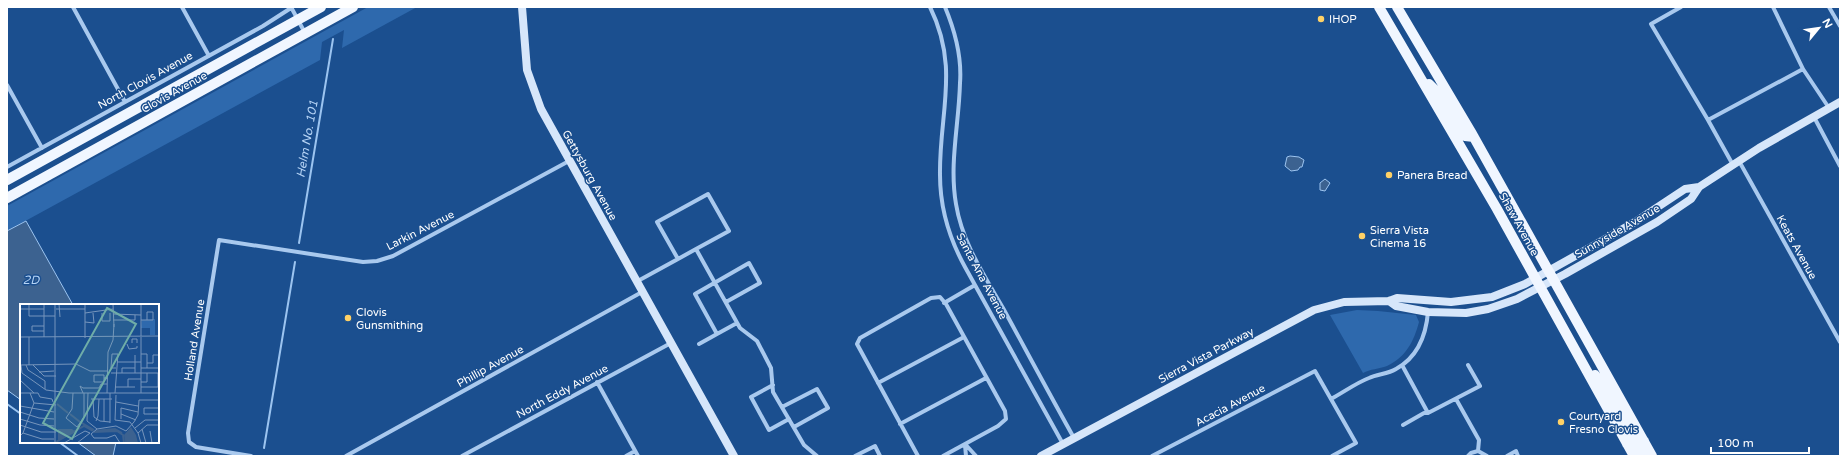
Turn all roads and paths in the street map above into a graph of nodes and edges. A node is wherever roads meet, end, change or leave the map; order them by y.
1 (73, 7) edge
2 (182, 7) edge
3 (291, 7) edge
4 (321, 7) edge
5 (354, 7) edge
6 (522, 7) edge
7 (930, 7) edge
8 (945, 7) edge
9 (1379, 7) edge
10 (1397, 7) edge
11 (1681, 7) edge
12 (1773, 7) edge
13 (1829, 7) edge
14 (298, 20) junction
15 (1840, 26) edge
16 (305, 34) junction
17 (208, 56) junction
18 (1803, 69) junction
19 (1418, 73) junction
20 (7, 85) edge
21 (125, 102) junction
22 (1840, 102) edge
23 (1828, 108) junction
24 (1814, 116) junction
25 (1708, 120) junction
26 (1474, 137) junction
27 (42, 148) junction
28 (569, 161) junction
29 (1736, 163) junction
30 (1840, 166) edge
31 (7, 167) edge
32 (7, 180) edge
33 (1700, 187) junction
34 (7, 198) edge
35 (219, 240) joint
36 (696, 249) junction
37 (678, 259) junction
38 (1549, 271) junction
39 (1535, 278) junction
40 (1554, 280) junction
41 (636, 282) junction
42 (715, 282) junction
43 (975, 285) junction
44 (1541, 287) junction
45 (642, 292) junction
46 (1492, 298) junction
47 (1388, 301) junction
48 (726, 302) junction
49 (944, 303) junction
50 (1428, 312) junction
51 (737, 323) junction
52 (717, 334) junction
53 (964, 337) junction
54 (1840, 342) edge
55 (671, 343) junction
56 (699, 344) dead end
57 (1576, 351) junction
58 (1402, 365) junction
59 (1468, 365) dead end
60 (986, 378) junction
61 (597, 382) junction
62 (878, 383) junction
63 (773, 385) junction
64 (1331, 399) junction
65 (1456, 399) junction
66 (782, 407) junction
67 (1428, 413) junction
68 (789, 419) junction
69 (900, 424) junction
70 (1403, 425) dead end
71 (794, 427) junction
72 (1074, 438) junction
73 (1644, 441) junction
74 (965, 444) junction
75 (1063, 444) junction
76 (1627, 444) junction
77 (635, 451) junction
78 (1478, 451) junction
79 (251, 456) edge
80 (346, 456) edge
81 (462, 456) edge
82 (626, 456) edge
83 (638, 456) edge
84 (734, 456) edge
85 (817, 456) edge
86 (855, 456) edge
87 (880, 456) edge
88 (918, 456) edge
89 (943, 456) edge
90 (966, 456) edge
91 (976, 456) edge
92 (1041, 456) edge
93 (1152, 456) edge
94 (1332, 456) edge
95 (1468, 456) edge
96 (1487, 456) edge
97 (1507, 456) edge
98 (1518, 456) edge
99 (1634, 456) edge
100 (1643, 456) edge
101 (1652, 456) edge

1 - 21 street
2 - 17 street
3 - 14 street
3 - 17 street, North Clovis Avenue
4 - 14 main road, Clovis Avenue
5 - 16 main road, Clovis Avenue
6 - 28 main road, Gettysburg Avenue
7 - 43 street, Santa Ana Avenue
8 - 72 street, Santa Ana Avenue
9 - 19 main road, Shaw Avenue
10 - 26 main road, Shaw Avenue
11 - 25 street, Keats Avenue
12 - 18 street
13 - 15 street
14 - 16 street
14 - 32 main road, Clovis Avenue
16 - 34 main road, Clovis Avenue
17 - 21 street, North Clovis Avenue
18 - 23 street
18 - 25 street
19 - 26 main road
19 - 39 main road, Shaw Avenue
20 - 27 street
21 - 27 street, North Clovis Avenue
22 - 23 main road, Sunnyside Avenue
23 - 24 main road, Sunnyside Avenue
24 - 29 main road, Sunnyside Avenue
24 - 30 street
25 - 29 street, Keats Avenue
26 - 38 main road, Shaw Avenue
27 - 31 street, North Clovis Avenue
28 - 35 street, Larkin Avenue
28 - 41 main road, Gettysburg Avenue
29 - 33 main road, Sunnyside Avenue
29 - 54 street, Keats Avenue
33 - 38 main road, Sunnyside Avenue
33 - 40 main road, Sunnyside Avenue
35 - 79 street, Holland Avenue
36 - 37 street
36 - 37 street
36 - 42 street
37 - 41 street
38 - 39 main road, Sunnyside Avenue
38 - 40 main road, Shaw Avenue
39 - 44 main road, Shaw Avenue
39 - 46 main road, Sierra Vista Parkway
40 - 44 main road, Sunnyside Avenue
40 - 73 main road, Shaw Avenue
41 - 45 main road, Gettysburg Avenue
42 - 48 street
42 - 48 street
42 - 52 street
43 - 49 street
43 - 75 street, Santa Ana Avenue
44 - 50 main road, Sierra Vista Parkway
44 - 57 main road, Shaw Avenue
45 - 55 main road, Gettysburg Avenue
45 - 80 street, Phillip Avenue
46 - 47 main road, Sierra Vista Parkway
46 - 50 main road
47 - 50 main road, Sierra Vista Parkway
47 - 72 main road, Sierra Vista Parkway
48 - 51 street
49 - 53 street
49 - 62 street
50 - 58 street
51 - 52 street
51 - 63 street
52 - 56 street
53 - 60 street
53 - 62 street
55 - 61 street, North Eddy Avenue
55 - 84 main road, Gettysburg Avenue
57 - 73 main road
57 - 76 main road, Shaw Avenue
58 - 64 street
58 - 67 street
59 - 65 street
60 - 69 street
60 - 74 street
61 - 77 street
61 - 81 street, North Eddy Avenue
62 - 69 street
63 - 66 street
63 - 68 street
64 - 93 street, Acacia Avenue
64 - 94 street
65 - 67 street
65 - 78 street
66 - 68 street
66 - 71 street
67 - 70 street
68 - 71 street
69 - 88 street
71 - 85 street
72 - 75 main road, Sierra Vista Parkway
73 - 101 main road, Shaw Avenue
74 - 89 street
74 - 90 street
74 - 91 street
75 - 92 main road, Sierra Vista Parkway
76 - 99 main road, Shaw Avenue
76 - 100 main road
77 - 82 street
77 - 83 street
78 - 95 street
78 - 96 street
86 - 87 street
97 - 98 street

